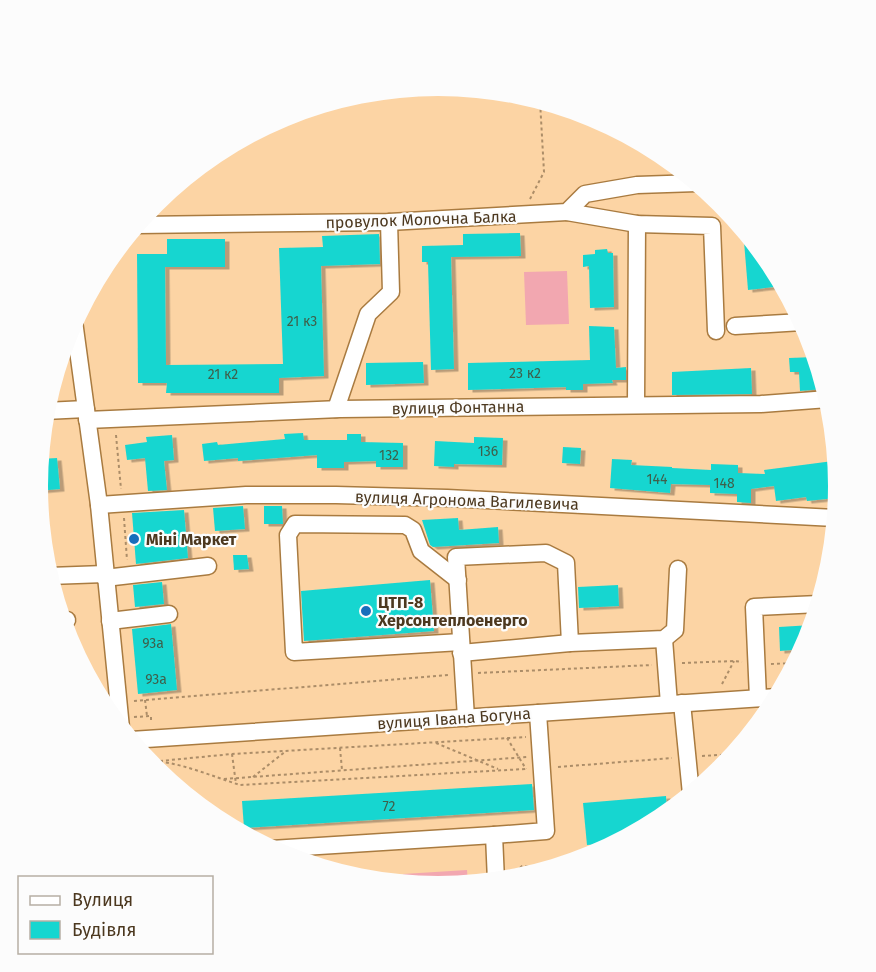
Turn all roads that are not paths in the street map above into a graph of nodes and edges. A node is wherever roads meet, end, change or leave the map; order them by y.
1 (683, 183) edge
2 (567, 212) junction
3 (389, 222) junction
4 (637, 224) junction
5 (149, 225) edge
6 (792, 323) edge
7 (735, 326) dead end
8 (716, 331) dead end
9 (77, 341) edge
10 (819, 400) edge
11 (636, 405) junction
12 (336, 409) junction
13 (55, 412) edge
14 (86, 415) junction
15 (99, 505) junction
16 (827, 518) edge
17 (208, 566) dead end
18 (678, 569) dead end
19 (58, 576) edge
20 (105, 576) junction
21 (458, 580) junction
22 (809, 604) edge
23 (170, 614) dead end
24 (110, 621) junction
25 (664, 639) junction
26 (570, 643) junction
27 (461, 647) junction
28 (758, 698) junction
29 (765, 698) edge
30 (676, 703) junction
31 (120, 711) edge
32 (538, 713) junction
33 (466, 718) junction
34 (142, 739) edge
35 (690, 783) edge
36 (494, 835) junction
37 (293, 848) edge
38 (496, 872) edge

1 - 2 street
2 - 3 street, провулок Молочна Балка
2 - 4 street, провулок Молочна Балка
3 - 5 street, провулок Молочна Балка
3 - 12 street
4 - 8 street, провулок Молочна Балка
4 - 11 street
6 - 7 street
9 - 14 street
10 - 11 street, вулиця Фонтанна
11 - 12 street, вулиця Фонтанна
12 - 14 street, вулиця Фонтанна
13 - 14 street, вулиця Фонтанна
14 - 15 street
15 - 16 street, вулиця Агронома Вагилевича
15 - 20 street
17 - 20 street
18 - 25 street
19 - 20 street
20 - 24 street
21 - 26 street
21 - 27 street
21 - 27 street
22 - 28 street
23 - 24 street
24 - 31 street
25 - 26 street
25 - 30 street
26 - 27 street
27 - 33 street
28 - 29 street, вулиця Івана Богуна
28 - 30 street, вулиця Івана Богуна
30 - 32 street, вулиця Івана Богуна
30 - 35 street
32 - 33 street, вулиця Івана Богуна
32 - 36 street
33 - 34 street, вулиця Івана Богуна
36 - 37 street
36 - 38 street

